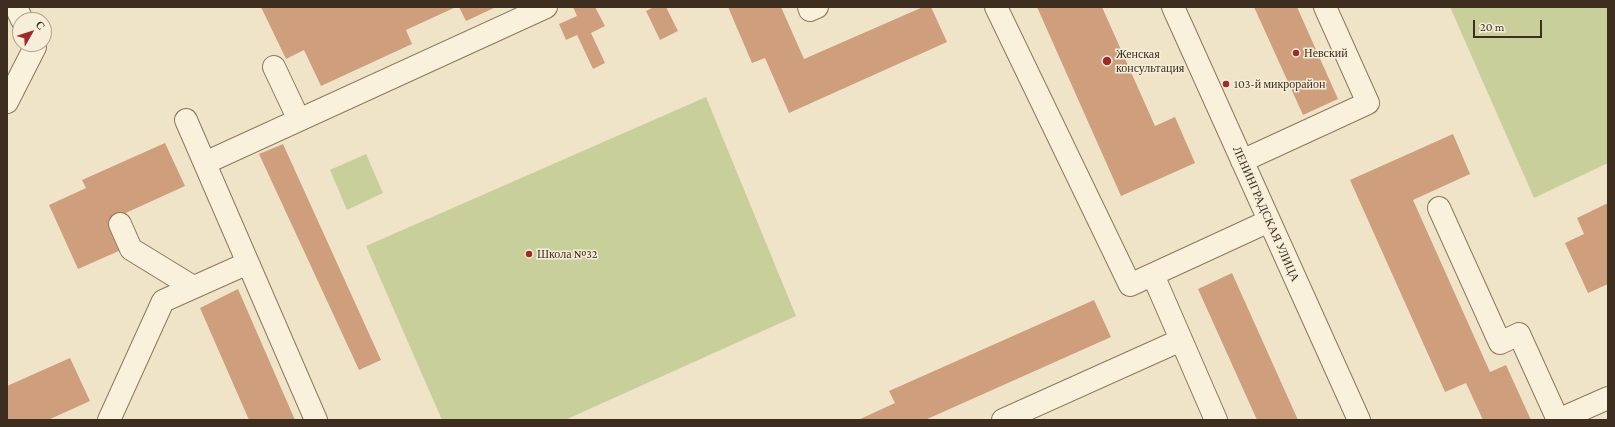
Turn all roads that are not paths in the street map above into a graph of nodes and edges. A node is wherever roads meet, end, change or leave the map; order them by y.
1 (546, 7) edge
2 (809, 7) edge
3 (817, 7) edge
4 (996, 7) edge
5 (1173, 7) edge
6 (1325, 7) edge
7 (32, 52) edge
8 (274, 67) dead end
9 (7, 102) edge
10 (186, 120) dead end
11 (299, 120) junction
12 (1242, 161) junction
13 (205, 162) junction
14 (1438, 208) dead end
15 (1269, 221) junction
16 (120, 224) dead end
17 (248, 263) junction
18 (1153, 274) junction
19 (193, 286) junction
20 (1181, 340) junction
21 (1608, 398) edge
22 (109, 420) edge
23 (316, 420) edge
24 (1003, 420) edge
25 (1216, 420) edge
26 (1359, 420) edge
27 (1558, 420) edge

1 - 11 street
2 - 3 street
4 - 18 street
5 - 12 street, ЛЕНИНГРАДСКАЯ УЛИЦА
6 - 12 street
7 - 9 street
8 - 11 street
10 - 13 street
11 - 13 street
12 - 15 street, ЛЕНИНГРАДСКАЯ УЛИЦА
13 - 17 street
14 - 27 street
15 - 18 street
15 - 26 street, ЛЕНИНГРАДСКАЯ УЛИЦА
16 - 19 street
17 - 19 street
17 - 23 street
18 - 20 street
19 - 22 street
20 - 24 street
20 - 25 street
21 - 27 street

